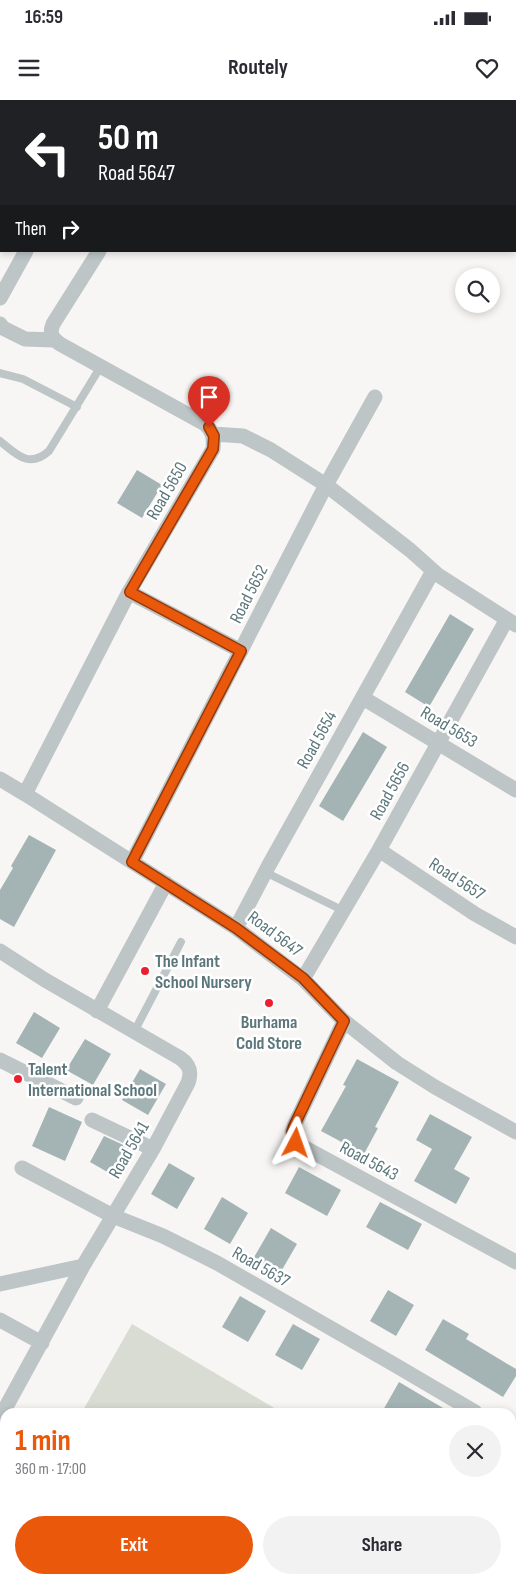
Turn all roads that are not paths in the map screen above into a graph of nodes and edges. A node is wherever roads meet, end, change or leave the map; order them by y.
1 (25, 252) edge
2 (98, 252) edge
3 (0, 298) edge
4 (0, 324) edge
5 (53, 340) junction
6 (101, 366) junction
7 (0, 373) edge
8 (375, 397) dead end
9 (77, 407) junction
10 (213, 434) junction
11 (0, 440) edge
12 (326, 485) junction
13 (433, 571) junction
14 (130, 592) junction
15 (511, 622) edge
16 (241, 651) junction
17 (363, 698) junction
18 (439, 743) junction
19 (0, 779) edge
20 (516, 790) edge
21 (25, 794) junction
22 (379, 850) junction
23 (132, 862) junction
24 (265, 872) junction
25 (166, 883) junction
26 (342, 910) junction
27 (236, 928) junction
28 (516, 937) edge
29 (181, 942) dead end
30 (0, 951) edge
31 (303, 978) junction
32 (98, 1011) junction
33 (344, 1021) junction
34 (134, 1032) junction
35 (0, 1060) edge
36 (76, 1098) dead end
37 (92, 1120) dead end
38 (516, 1132) edge
39 (152, 1149) junction
40 (22, 1168) dead end
41 (113, 1216) junction
42 (516, 1262) edge
43 (83, 1266) junction
44 (0, 1284) edge
45 (0, 1320) edge
46 (42, 1343) junction
47 (5, 1408) edge
48 (468, 1408) edge

1 - 3 street
2 - 5 street
4 - 5 street
5 - 6 street
6 - 9 lane
6 - 10 street
7 - 9 lane
8 - 12 street, Road 5652
9 - 11 lane
10 - 12 street
10 - 14 street, Road 5650
12 - 13 street
12 - 16 street, Road 5652
13 - 15 street
13 - 17 street, Road 5654
14 - 16 street
14 - 21 street, Road 5650
15 - 18 street, Road 5656
16 - 23 street, Road 5652
17 - 18 street, Road 5653
17 - 24 street, Road 5654
18 - 20 street, Road 5653
18 - 22 street, Road 5656
19 - 21 street, Road 5647
21 - 23 street, Road 5647
22 - 26 street, Road 5656
22 - 28 street, Road 5657
23 - 25 street, Road 5647
24 - 26 lane
24 - 27 street, Road 5654
25 - 27 street, Road 5647
25 - 32 street
26 - 31 street, Road 5656
27 - 31 street, Road 5647
29 - 34 lane
30 - 32 street, Road 5641
31 - 33 street, Road 5647
32 - 34 street, Road 5641
33 - 38 street, Road 5647
33 - 42 street, Road 5643
34 - 39 street, Road 5641
35 - 36 street
37 - 39 street
39 - 41 street, Road 5641
40 - 41 street, Road 5637
41 - 43 street, Road 5641
41 - 48 street, Road 5637
43 - 44 street
43 - 46 street, Road 5641
45 - 46 street
46 - 47 street, Road 5641

